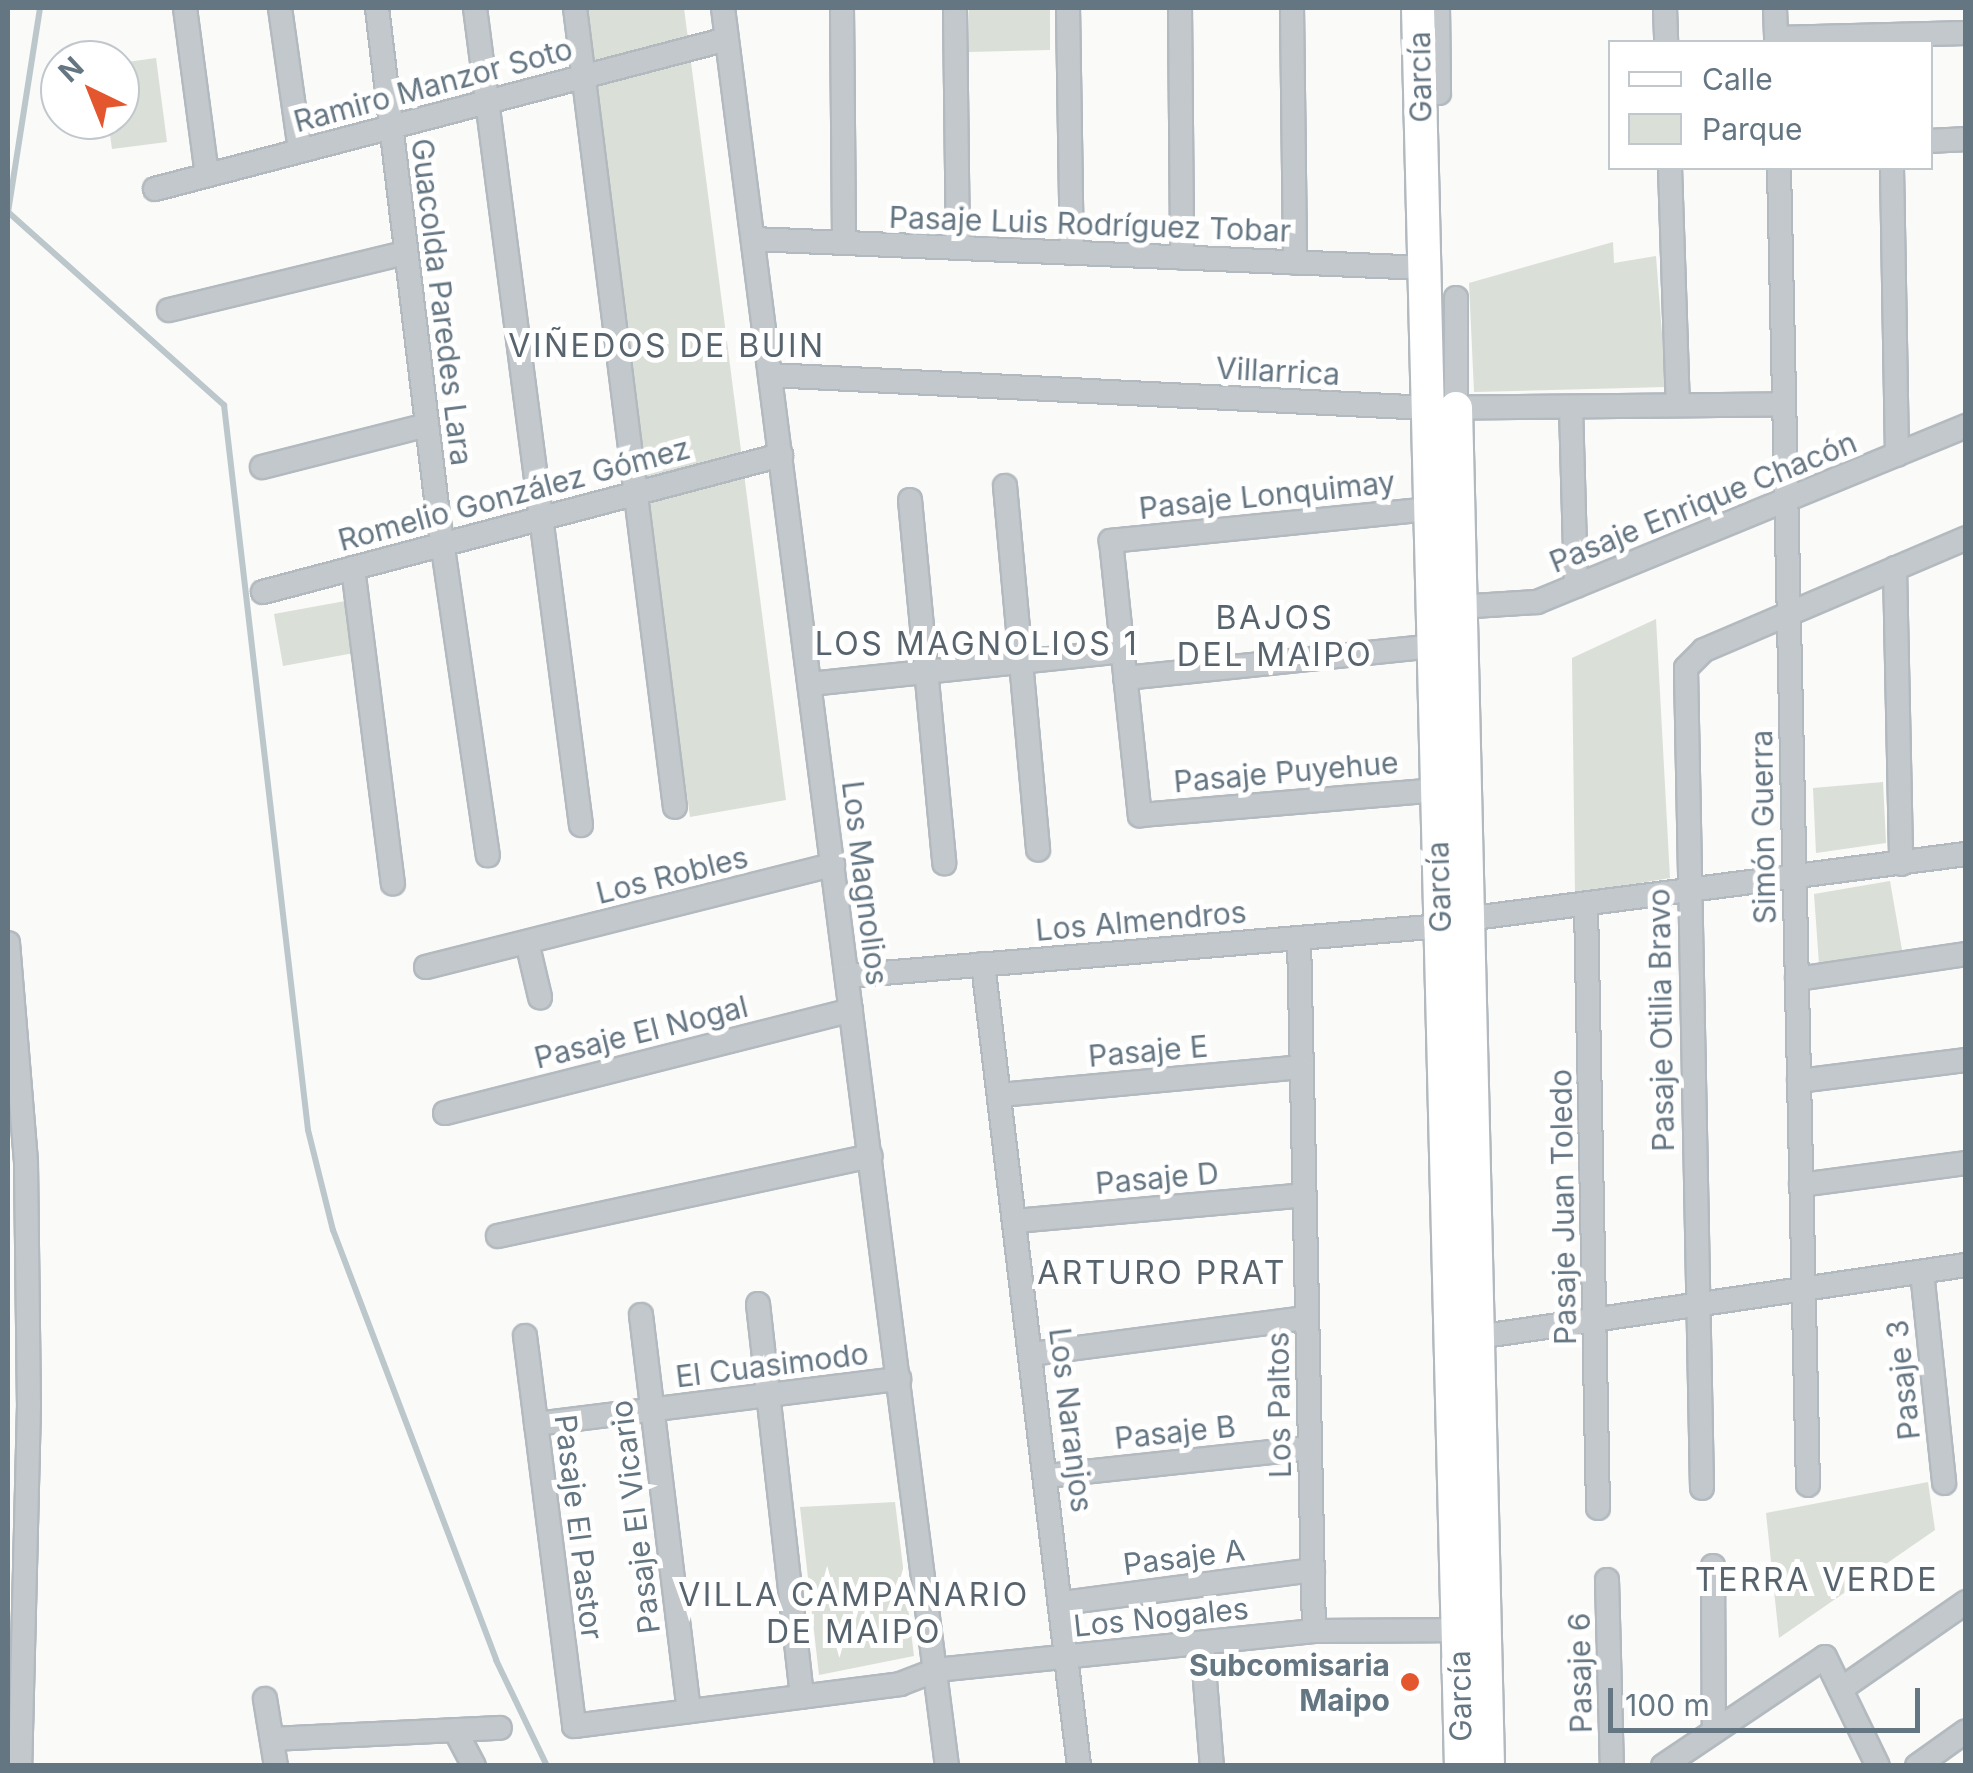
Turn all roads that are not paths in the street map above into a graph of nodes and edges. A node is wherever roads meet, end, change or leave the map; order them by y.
1 (185, 8) edge
2 (280, 8) edge
3 (378, 8) edge
4 (475, 8) edge
5 (575, 8) edge
6 (724, 8) edge
7 (842, 8) edge
8 (955, 8) edge
9 (1068, 8) edge
10 (1180, 8) edge
11 (1292, 8) edge
12 (1418, 8) edge
13 (1438, 8) edge
14 (1665, 8) edge
15 (1775, 8) edge
16 (1966, 32) edge
17 (728, 39) junction
18 (1666, 40) edge
19 (1776, 40) edge
20 (584, 76) junction
21 (1439, 93) dead end
22 (488, 102) junction
23 (390, 127) junction
24 (1933, 140) edge
25 (1966, 140) edge
26 (300, 151) junction
27 (1670, 170) edge
28 (1778, 170) edge
29 (1892, 170) edge
30 (207, 175) junction
31 (154, 189) dead end
32 (753, 240) junction
33 (844, 243) junction
34 (958, 248) junction
35 (404, 253) junction
36 (1072, 253) junction
37 (1182, 258) junction
38 (1295, 263) junction
39 (1424, 268) junction
40 (1456, 298) dead end
41 (169, 310) dead end
42 (770, 375) junction
43 (1784, 404) junction
44 (1678, 405) junction
45 (1571, 407) junction
46 (1442, 408) junction
47 (426, 425) junction
48 (1966, 426) edge
49 (781, 455) junction
50 (1896, 455) junction
51 (262, 467) dead end
52 (1005, 486) dead end
53 (636, 493) junction
54 (910, 500) dead end
55 (1786, 502) junction
56 (1430, 509) junction
57 (541, 518) junction
58 (1966, 538) edge
59 (444, 544) junction
60 (353, 568) junction
61 (1895, 568) junction
62 (1576, 586) junction
63 (264, 592) dead end
64 (1457, 607) junction
65 (1789, 615) junction
66 (1433, 646) junction
67 (1123, 650) junction
68 (1021, 662) junction
69 (926, 672) junction
70 (1126, 678) junction
71 (810, 684) junction
72 (1436, 790) junction
73 (675, 807) dead end
74 (580, 825) dead end
75 (1038, 850) dead end
76 (1966, 854) edge
77 (488, 855) dead end
78 (944, 863) dead end
79 (1901, 864) junction
80 (833, 865) junction
81 (1795, 880) junction
82 (393, 884) dead end
83 (1688, 893) junction
84 (1586, 905) junction
85 (1454, 923) junction
86 (1299, 938) junction
87 (527, 942) junction
88 (8, 943) edge
89 (1966, 954) edge
90 (983, 964) junction
91 (426, 968) dead end
92 (847, 976) junction
93 (1797, 979) junction
94 (540, 997) dead end
95 (851, 1010) junction
96 (1966, 1060) edge
97 (1302, 1067) junction
98 (1799, 1081) junction
99 (1000, 1095) junction
100 (445, 1113) dead end
101 (870, 1156) junction
102 (1966, 1163) edge
103 (1802, 1185) junction
104 (1304, 1195) junction
105 (1016, 1221) junction
106 (498, 1236) dead end
107 (1966, 1265) edge
108 (1922, 1272) junction
109 (1803, 1289) junction
110 (758, 1304) dead end
111 (1698, 1304) junction
112 (641, 1315) dead end
113 (1307, 1318) junction
114 (1596, 1320) junction
115 (524, 1336) dead end
116 (1465, 1339) junction
117 (1032, 1354) junction
118 (898, 1379) junction
119 (768, 1396) junction
120 (652, 1411) junction
121 (536, 1424) junction
122 (1310, 1448) junction
123 (1048, 1476) junction
124 (1944, 1482) dead end
125 (1808, 1485) dead end
126 (1702, 1488) dead end
127 (1598, 1508) dead end
128 (1713, 1566) dead end
129 (1313, 1570) junction
130 (1607, 1580) dead end
131 (1966, 1602) edge
132 (1063, 1603) junction
133 (1459, 1630) junction
134 (1314, 1632) junction
135 (1202, 1643) junction
136 (1070, 1657) junction
137 (936, 1670) junction
138 (1840, 1689) junction
139 (802, 1697) junction
140 (264, 1699) dead end
141 (689, 1711) junction
142 (574, 1726) joint
143 (500, 1728) dead end
144 (455, 1730) junction
145 (1714, 1731) junction
146 (1966, 1732) edge
147 (272, 1740) junction
148 (20, 1766) edge
149 (276, 1766) edge
150 (474, 1766) edge
151 (947, 1766) edge
152 (1078, 1766) edge
153 (1212, 1766) edge
154 (1462, 1766) edge
155 (1488, 1766) edge
156 (1612, 1766) edge
157 (1662, 1766) edge
158 (1878, 1766) edge
159 (1917, 1766) edge

1 - 30 street
2 - 26 street
3 - 23 street, Guacolda Paredes Lara
4 - 22 street
5 - 20 street
6 - 17 street, Los Magnolios
7 - 33 street
8 - 34 street
9 - 36 street
10 - 37 street
11 - 38 street
12 - 39 street, García
13 - 21 street, García
14 - 18 street
15 - 19 street
16 - 19 street
17 - 20 street, Ramiro Manzor Soto
17 - 32 street, Los Magnolios
20 - 22 street, Ramiro Manzor Soto
20 - 53 street
22 - 23 street, Ramiro Manzor Soto
22 - 57 street
23 - 26 street, Ramiro Manzor Soto
23 - 35 street, Guacolda Paredes Lara
24 - 25 street
26 - 30 street, Ramiro Manzor Soto
27 - 44 street
28 - 43 street, Simón Guerra
29 - 50 street
30 - 31 street, Ramiro Manzor Soto
32 - 33 street, Pasaje Luis Rodríguez Tobar
32 - 42 street, Los Magnolios
33 - 34 street, Pasaje Luis Rodríguez Tobar
34 - 36 street, Pasaje Luis Rodríguez Tobar
35 - 41 street
35 - 47 street, Guacolda Paredes Lara
36 - 37 street, Pasaje Luis Rodríguez Tobar
37 - 38 street, Pasaje Luis Rodríguez Tobar
38 - 39 street, Pasaje Luis Rodríguez Tobar
39 - 46 street, García
40 - 46 street, García
42 - 46 street, Villarrica
42 - 49 street, Los Magnolios
43 - 44 street, Villarrica
43 - 55 street, Simón Guerra
44 - 45 street, Villarrica
45 - 46 street, Villarrica
45 - 62 street
46 - 56 street, García
46 - 64 street, García
47 - 51 street
47 - 59 street, Guacolda Paredes Lara
48 - 50 street, Pasaje Enrique Chacón
49 - 53 street, Romelio González Gómez
49 - 71 street, Los Magnolios
50 - 55 street, Pasaje Enrique Chacón
52 - 68 street
53 - 57 street, Romelio González Gómez
53 - 73 street
54 - 69 street
55 - 62 street, Pasaje Enrique Chacón
55 - 65 street, Simón Guerra
56 - 66 street, García
56 - 67 street, Pasaje Lonquimay
57 - 59 street, Romelio González Gómez
57 - 74 street
58 - 61 street, Pasaje Otilia Bravo
59 - 60 street, Romelio González Gómez
59 - 77 street, Guacolda Paredes Lara
60 - 63 street, Romelio González Gómez
60 - 82 street
61 - 65 street, Pasaje Otilia Bravo
61 - 79 street
62 - 64 street, Pasaje Enrique Chacón
64 - 85 street, García
65 - 81 street, Simón Guerra
65 - 83 street, Pasaje Otilia Bravo
66 - 70 street
66 - 72 street, García
67 - 68 street
67 - 70 street
68 - 69 street
68 - 75 street
69 - 71 street
69 - 78 street
70 - 72 street, Pasaje Puyehue
71 - 80 street, Los Magnolios
72 - 85 street, García
76 - 79 street, Los Almendros
79 - 81 street, Los Almendros
80 - 87 street, Los Robles
80 - 92 street, Los Magnolios
81 - 83 street, Los Almendros
81 - 93 street, Simón Guerra
83 - 84 street, Los Almendros
83 - 111 street, Pasaje Otilia Bravo
84 - 85 street, Los Almendros
84 - 114 street, Pasaje Juan Toledo
85 - 86 street, Los Almendros
85 - 116 street, García
86 - 90 street, Los Almendros
86 - 97 street, Los Paltos
87 - 91 street, Los Robles
87 - 94 street
88 - 148 street
89 - 93 street
90 - 92 street, Los Almendros
90 - 99 street, Los Naranjos
92 - 95 street, Los Magnolios
93 - 98 street, Simón Guerra
95 - 100 street, Pasaje El Nogal
95 - 101 street, Los Magnolios
96 - 98 street
97 - 99 street, Pasaje E
97 - 104 street, Los Paltos
98 - 103 street, Simón Guerra
99 - 105 street, Los Naranjos
101 - 106 street
101 - 118 street, Los Magnolios
102 - 103 street
103 - 109 street, Simón Guerra
104 - 105 street, Pasaje D
104 - 113 street, Los Paltos
105 - 117 street, Los Naranjos
107 - 108 street
108 - 109 street
108 - 124 street, Pasaje 3
109 - 111 street
109 - 125 street, Simón Guerra
110 - 119 street
111 - 114 street
111 - 126 street, Pasaje Otilia Bravo
112 - 120 street, Pasaje El Vicario
113 - 117 street
113 - 122 street, Los Paltos
114 - 116 street
114 - 127 street, Pasaje Juan Toledo
115 - 121 street, Pasaje El Pastor
116 - 133 street, García
116 - 155 street, García
117 - 123 street, Los Naranjos
118 - 119 street, El Cuasimodo
118 - 137 street, Los Magnolios
119 - 120 street, El Cuasimodo
119 - 139 street
120 - 121 street, El Cuasimodo
120 - 141 street, Pasaje El Vicario
121 - 142 street, Pasaje El Pastor
122 - 123 street, Pasaje B
122 - 129 street, Los Paltos
123 - 132 street, Los Naranjos
128 - 145 street
129 - 132 street, Pasaje A
129 - 134 street, Los Paltos
130 - 156 street, Pasaje 6
131 - 138 street
132 - 136 street, Los Naranjos
133 - 134 street, Los Nogales
133 - 154 street, García
134 - 135 street, Los Nogales
135 - 136 street, Los Nogales
135 - 153 street
136 - 137 street, Los Nogales
136 - 152 street, Los Naranjos
137 - 139 street, Los Nogales
137 - 151 street, Los Magnolios
138 - 145 street
138 - 158 street
139 - 141 street, Los Nogales
140 - 147 street
141 - 142 street, Los Nogales
143 - 144 street
144 - 147 street
144 - 150 street
145 - 157 street
146 - 159 street
147 - 149 street

